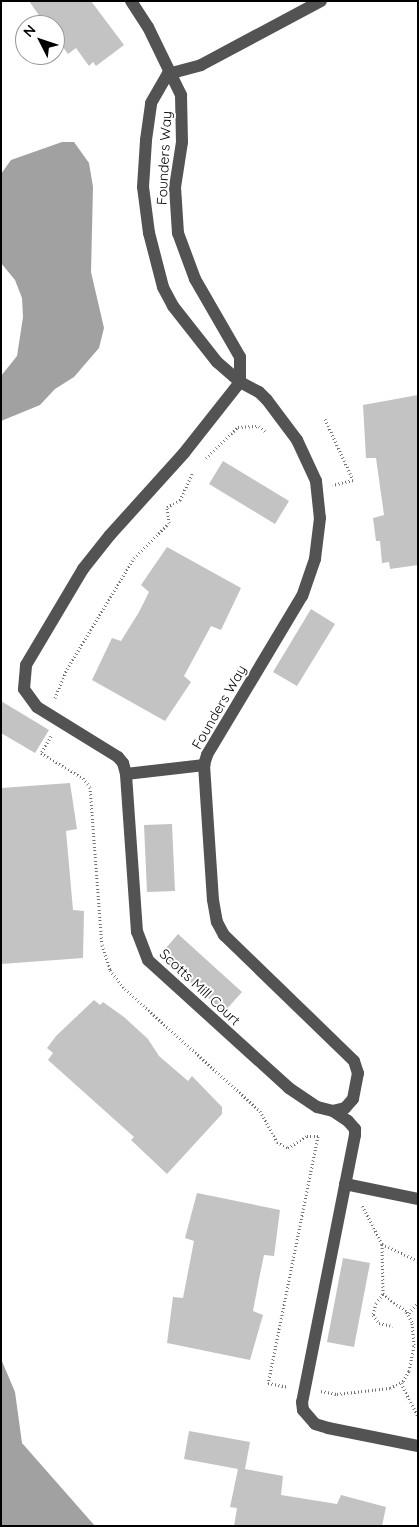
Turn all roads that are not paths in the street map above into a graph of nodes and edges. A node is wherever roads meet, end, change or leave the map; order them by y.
1 (131, 1) edge
2 (321, 1) edge
3 (168, 74) junction
4 (240, 382) junction
5 (204, 766) junction
6 (126, 774) junction
7 (333, 1111) junction
8 (345, 1184) junction
9 (418, 1199) edge
10 (418, 1446) edge

1 - 3 street, Founders Way
2 - 3 street
3 - 4 street, Founders Way
3 - 4 street, Founders Way
4 - 5 street, Founders Way
4 - 6 street
5 - 6 street, Founders Way
5 - 7 street
6 - 7 street, Scotts Mill Court
7 - 8 street, Scotts Mill Court
8 - 9 street
8 - 10 street, Scotts Mill Court

